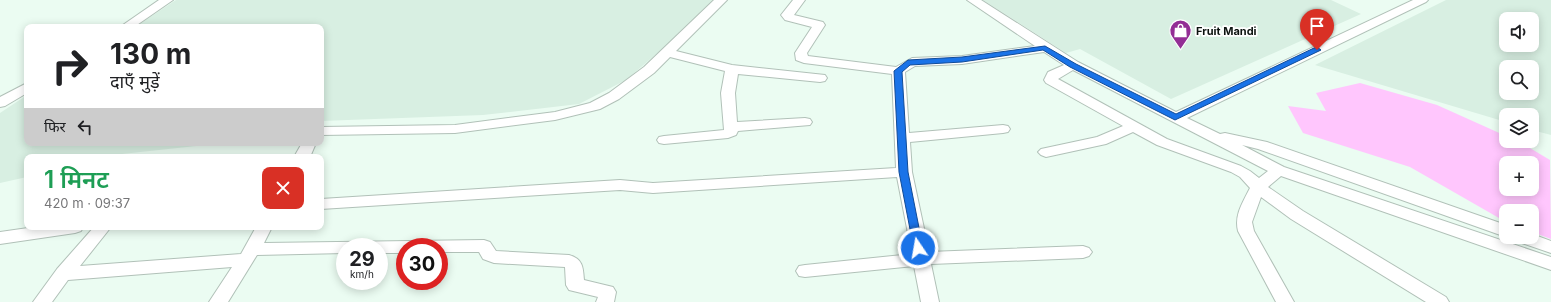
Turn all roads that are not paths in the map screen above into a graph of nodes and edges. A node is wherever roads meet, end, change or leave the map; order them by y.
1 (167, 0) edge
2 (721, 0) edge
3 (799, 0) edge
4 (973, 0) edge
5 (1422, 0) edge
6 (131, 24) edge
7 (1045, 48) junction
8 (667, 52) junction
9 (1073, 65) junction
10 (732, 69) junction
11 (898, 71) junction
12 (820, 78) dead end
13 (24, 89) edge
14 (0, 103) edge
15 (1175, 118) junction
16 (805, 122) dead end
17 (1132, 127) junction
18 (732, 128) junction
19 (1004, 129) dead end
20 (324, 131) edge
21 (1201, 131) junction
22 (902, 138) junction
23 (664, 140) dead end
24 (1046, 152) dead end
25 (1279, 170) junction
26 (904, 172) junction
27 (1258, 187) junction
28 (324, 204) edge
29 (55, 230) edge
30 (100, 230) edge
31 (262, 230) edge
32 (1499, 230) edge
33 (0, 238) edge
34 (1539, 243) edge
35 (388, 247) edge
36 (336, 248) edge
37 (1551, 248) edge
38 (1083, 252) dead end
39 (248, 254) junction
40 (921, 259) junction
41 (1551, 264) edge
42 (805, 272) dead end
43 (63, 274) junction
44 (42, 302) edge
45 (218, 302) edge
46 (605, 302) edge
47 (930, 302) edge
48 (1285, 302) edge
49 (1440, 302) edge

1 - 6 street
2 - 8 street
3 - 11 street
4 - 7 street
5 - 15 street
7 - 9 street
7 - 11 street
8 - 10 street
8 - 20 street
9 - 15 street
9 - 17 street
10 - 12 street
10 - 18 street
11 - 22 street
13 - 14 street
15 - 21 street
16 - 18 street
17 - 24 street
17 - 27 street
18 - 23 street
19 - 22 street
21 - 25 street
21 - 32 street
22 - 26 street
25 - 27 street
25 - 41 street
26 - 28 street
26 - 40 street
27 - 48 street
27 - 49 street
29 - 33 street
30 - 43 street
31 - 39 street
34 - 37 street
35 - 46 street
36 - 39 street
38 - 40 street
39 - 43 street
39 - 45 street
40 - 42 street
40 - 47 street
43 - 44 street

